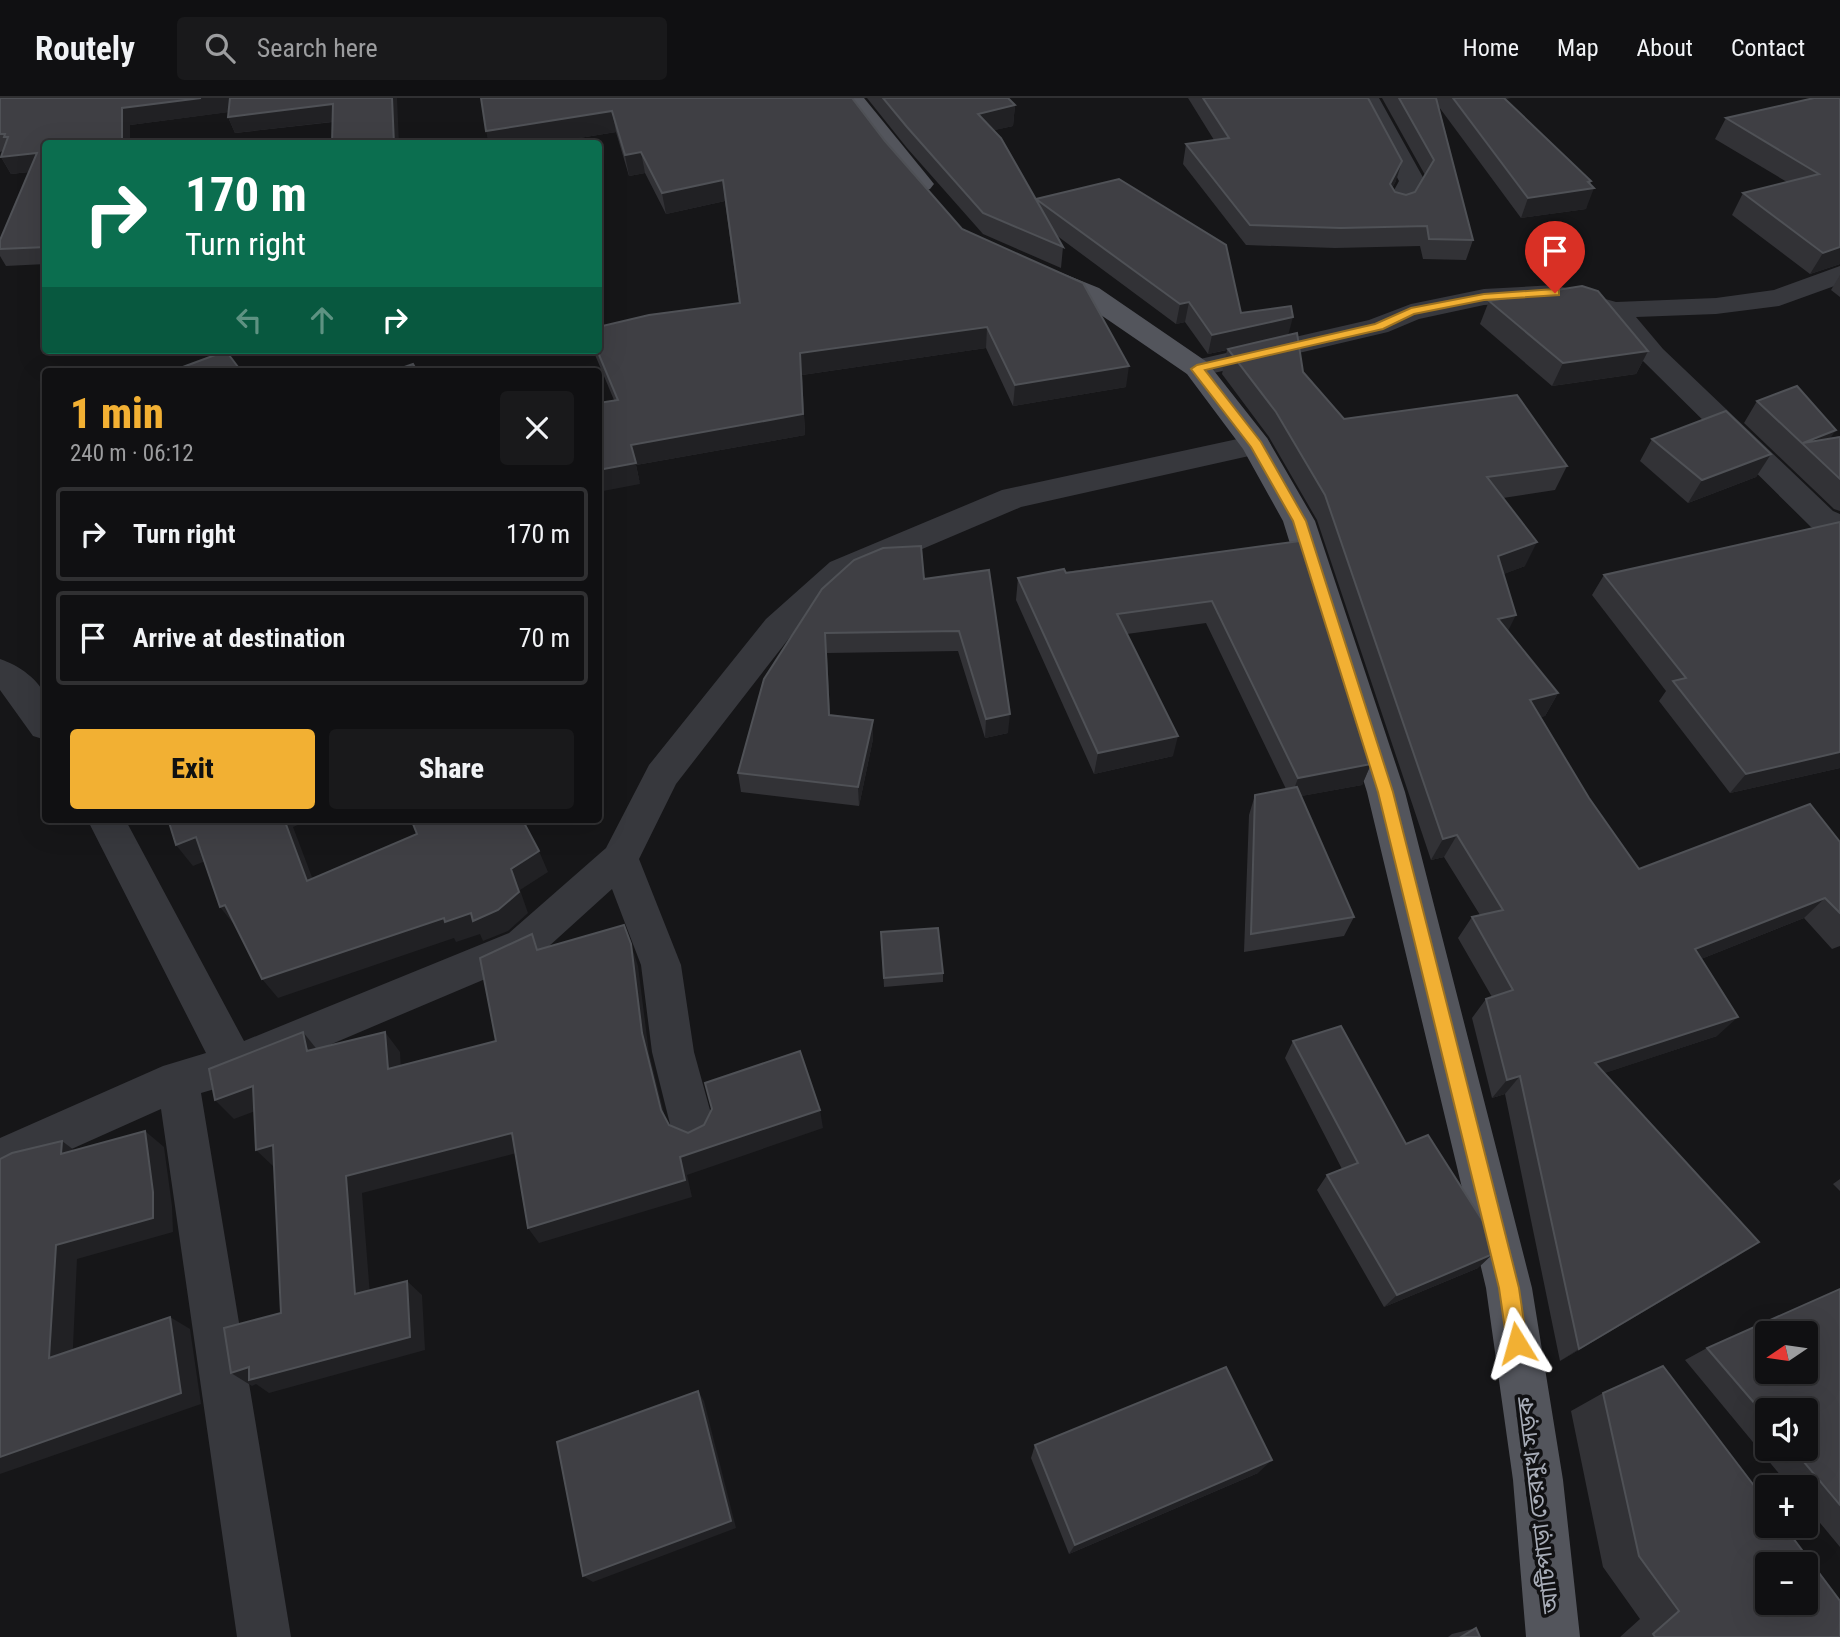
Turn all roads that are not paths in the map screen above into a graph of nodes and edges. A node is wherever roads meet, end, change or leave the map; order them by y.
1 (852, 98) edge
2 (1367, 98) edge
3 (1399, 205) edge
4 (947, 213) edge
5 (1007, 258) edge
6 (1840, 274) edge
7 (1615, 310) junction
8 (1197, 369) junction
9 (1256, 445) junction
10 (1840, 526) edge
11 (0, 672) edge
12 (42, 720) edge
13 (108, 823) edge
14 (620, 859) junction
15 (234, 1065) junction
16 (178, 1080) junction
17 (693, 1128) edge
18 (0, 1160) edge
19 (264, 1637) edge
20 (1553, 1637) edge

1 - 4 main road
2 - 3 street
5 - 8 main road, আটিপাড়া তেরমুখ সড়ক
6 - 7 street
7 - 8 street
7 - 10 street
8 - 9 main road, আটিপাড়া তেরমুখ সড়ক
9 - 14 street
9 - 20 main road, আটিপাড়া তেরমুখ সড়ক
11 - 12 street
13 - 15 street
14 - 15 street
14 - 17 street
15 - 16 street
16 - 18 street
16 - 19 street

